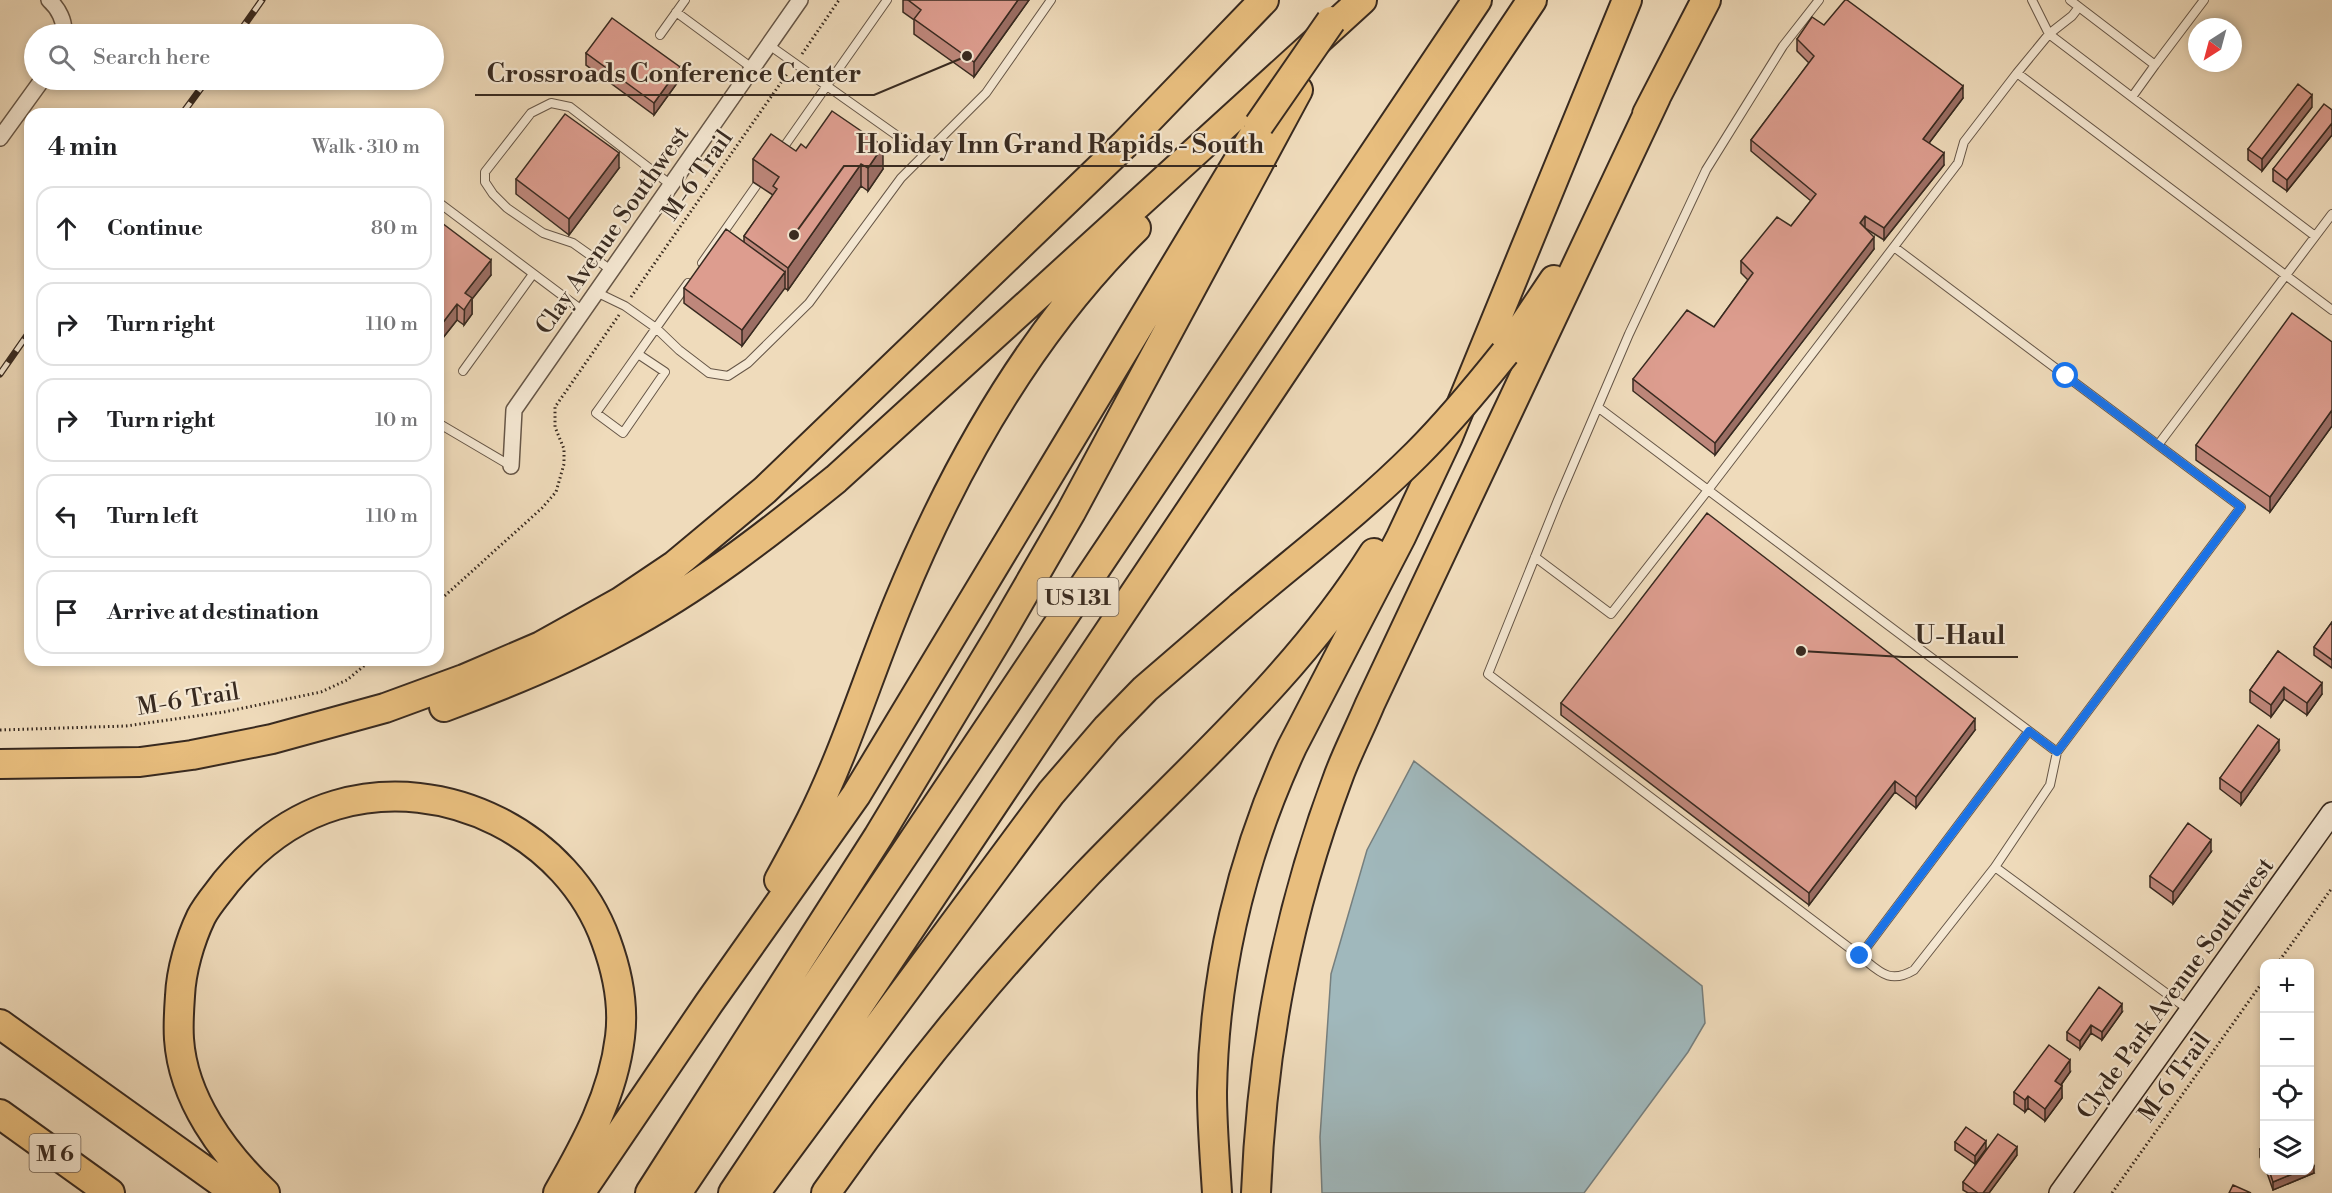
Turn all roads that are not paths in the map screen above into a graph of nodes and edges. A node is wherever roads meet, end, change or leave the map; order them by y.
1 (685, 0) edge
2 (800, 0) edge
3 (887, 0) edge
4 (1051, 0) edge
5 (1264, 0) edge
6 (1362, 0) edge
7 (1477, 0) edge
8 (1532, 0) edge
9 (1627, 0) edge
10 (1706, 0) edge
11 (1819, 0) edge
12 (2032, 0) edge
13 (2070, 0) edge
14 (2204, 0) edge
15 (53, 4) edge
16 (2079, 7) junction
17 (676, 12) junction
18 (1339, 14) edge
19 (62, 24) edge
20 (2049, 34) junction
21 (660, 35) dead end
22 (769, 45) junction
23 (2155, 66) junction
24 (752, 68) junction
25 (2017, 73) junction
26 (826, 86) junction
27 (35, 90) edge
28 (1656, 97) junction
29 (2132, 97) junction
30 (0, 138) edge
31 (923, 154) junction
32 (776, 158) edge
33 (671, 185) junction
34 (756, 186) edge
35 (444, 207) edge
36 (2332, 214) edge
37 (2314, 237) junction
38 (1894, 247) junction
39 (611, 270) junction
40 (533, 274) junction
41 (2285, 274) junction
42 (596, 292) junction
43 (2332, 310) edge
44 (583, 311) junction
45 (656, 328) junction
46 (1495, 352) junction
47 (638, 354) junction
48 (463, 370) dead end
49 (1599, 408) junction
50 (444, 427) edge
51 (2158, 445) junction
52 (511, 466) joint
53 (1708, 490) junction
54 (1535, 557) junction
55 (2029, 731) junction
56 (2057, 752) junction
57 (192, 755) junction
58 (0, 764) edge
59 (2332, 813) edge
60 (1995, 867) junction
61 (1860, 956) junction
62 (709, 1003) junction
63 (2190, 1011) junction
64 (0, 1024) edge
65 (0, 1114) edge
66 (110, 1193) edge
67 (236, 1193) edge
68 (265, 1193) edge
69 (558, 1193) edge
70 (580, 1193) edge
71 (650, 1193) edge
72 (677, 1193) edge
73 (733, 1193) edge
74 (755, 1193) edge
75 (826, 1193) edge
76 (1217, 1193) edge
77 (1256, 1193) edge
78 (2060, 1193) edge

1 - 17 lane
2 - 22 street, Clay Avenue Southwest
3 - 26 lane
4 - 31 lane
5 - 57 highway
6 - 18 highway
7 - 72 highway, US 131
8 - 73 highway, US 131
9 - 46 highway
10 - 28 highway
11 - 49 lane
12 - 20 lane
13 - 16 lane
14 - 23 lane
15 - 19 street
16 - 20 lane
16 - 23 lane
17 - 21 lane
17 - 24 lane
18 - 57 highway
18 - 62 highway, bridge
18 - 62 highway
18 - 71 highway, bridge
20 - 25 lane
20 - 29 lane
22 - 24 street, Clay Avenue Southwest
22 - 26 lane
23 - 29 lane
24 - 33 street, Clay Avenue Southwest
25 - 38 lane
25 - 41 lane
26 - 31 lane
26 - 32 lane
27 - 30 street
28 - 46 highway
28 - 77 highway
29 - 37 lane
31 - 45 lane
33 - 39 street, Clay Avenue Southwest
33 - 39 lane
34 - 45 lane
35 - 40 lane
36 - 37 lane
37 - 41 lane
38 - 51 lane
38 - 53 lane
39 - 42 street, Clay Avenue Southwest
40 - 44 lane
40 - 48 lane
41 - 43 lane
41 - 51 lane
42 - 44 street, Clay Avenue Southwest
42 - 45 lane
44 - 52 street, Clay Avenue Southwest
45 - 47 lane
46 - 74 highway, bridge
46 - 75 highway
46 - 76 highway
47 - 47 lane
49 - 53 lane
49 - 54 lane
50 - 52 lane
51 - 56 lane
53 - 54 lane
53 - 55 lane
54 - 61 lane
55 - 56 lane
55 - 61 lane
56 - 60 lane
57 - 58 highway
59 - 63 main road, Clyde Park Avenue Southwest
60 - 61 lane
60 - 63 lane
62 - 70 highway
63 - 78 main road, Clyde Park Avenue Southwest
64 - 67 highway
65 - 66 highway, M 6
68 - 69 highway

